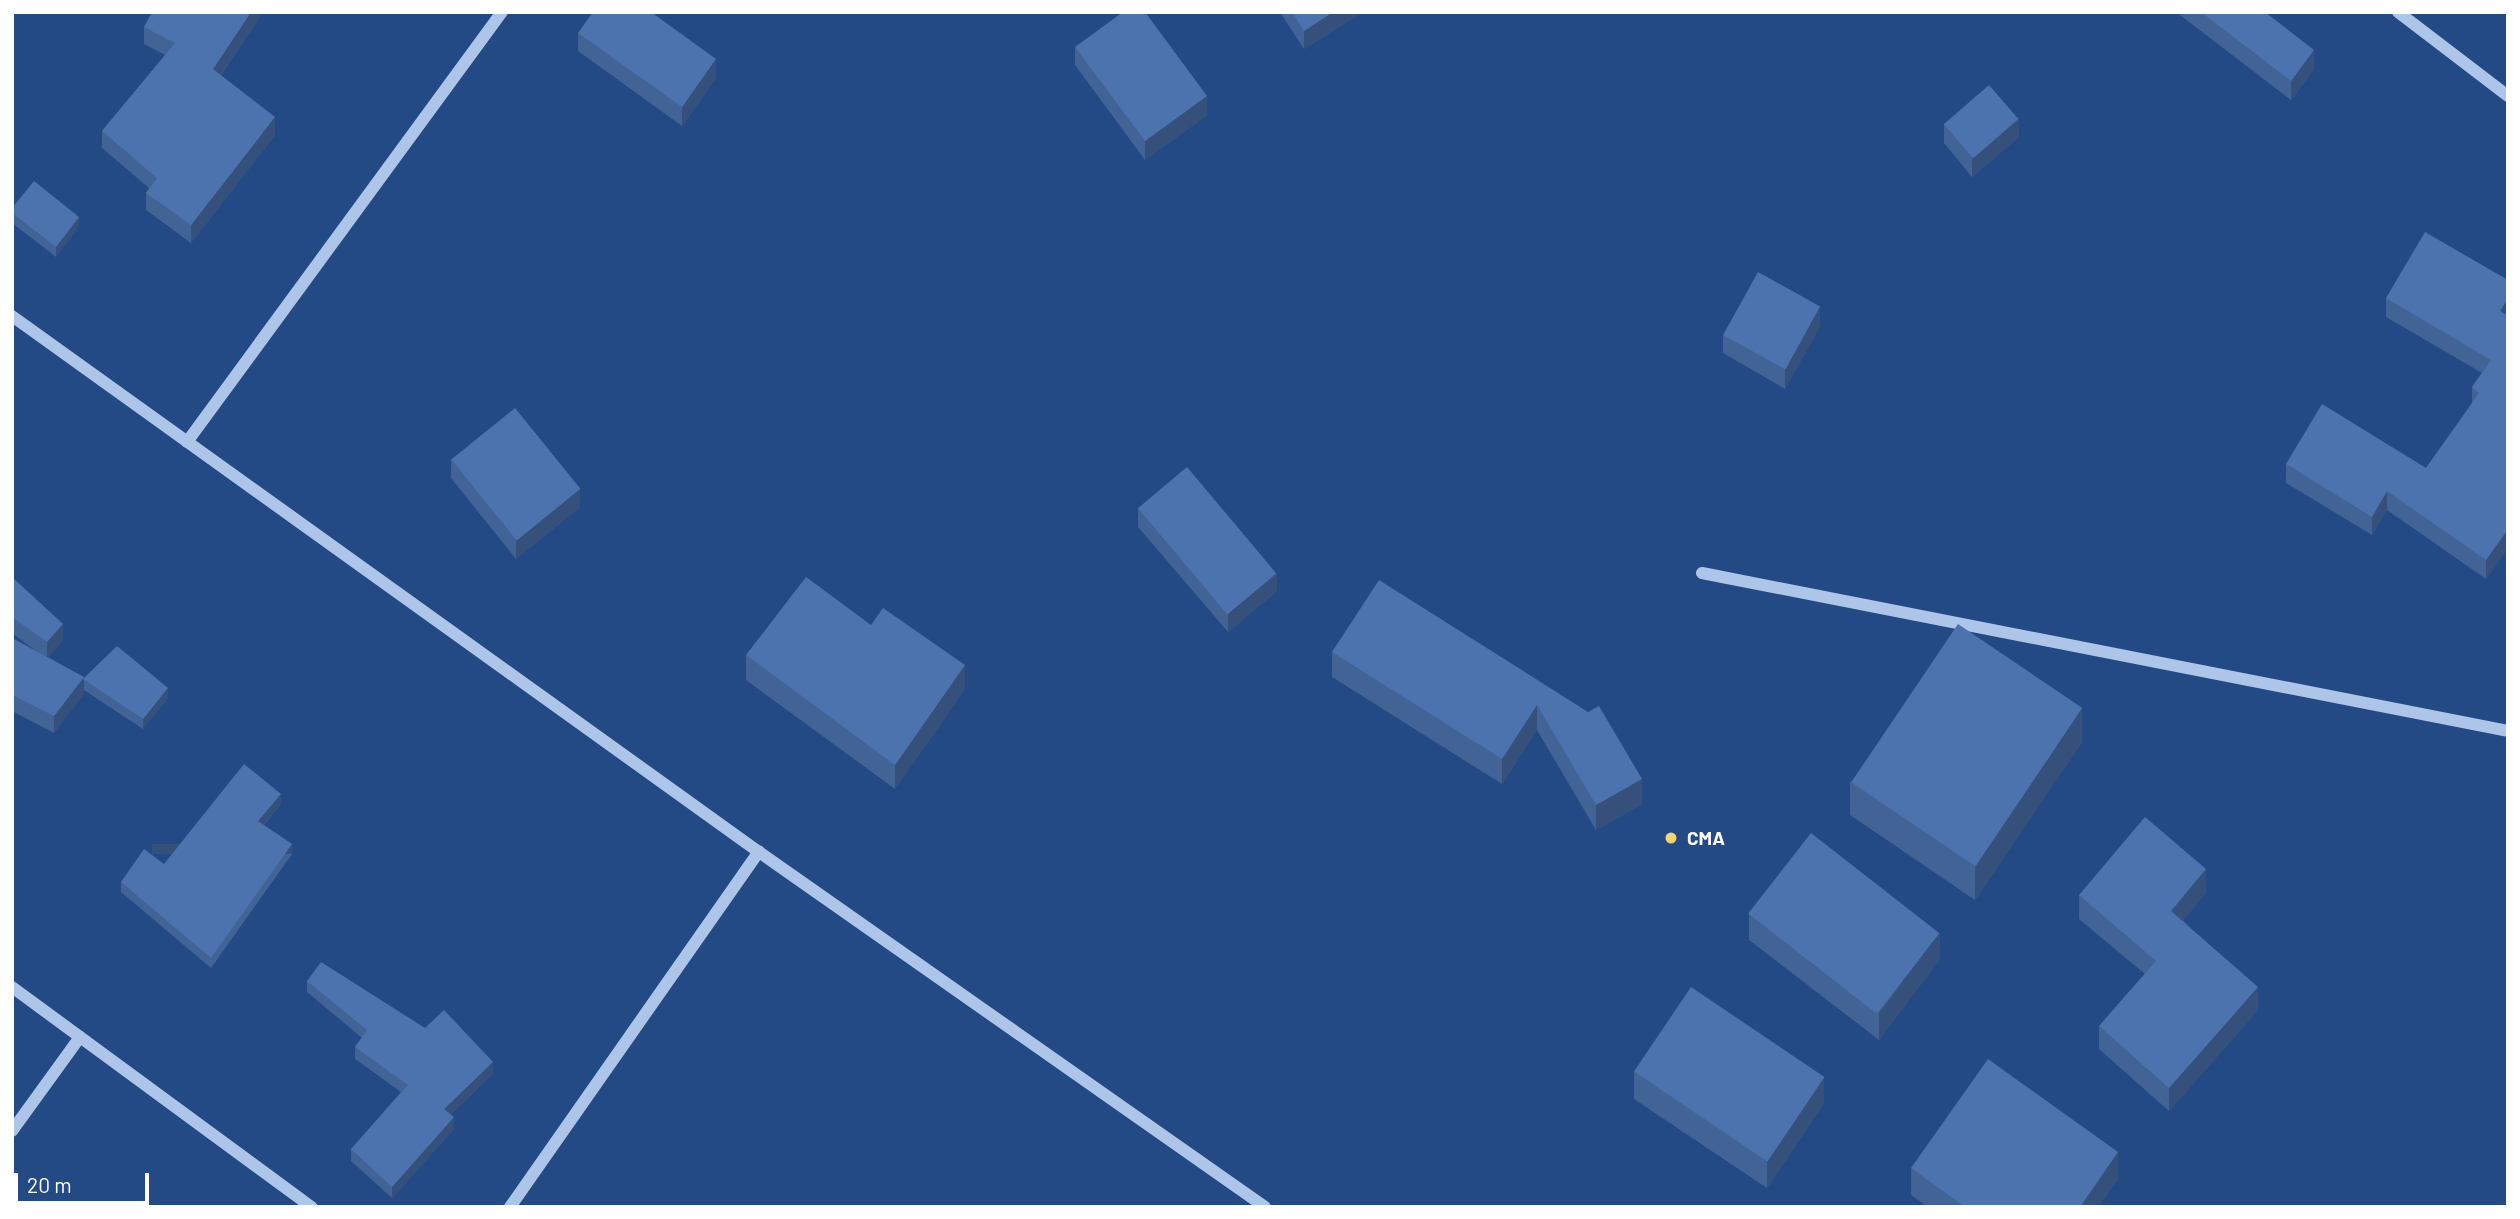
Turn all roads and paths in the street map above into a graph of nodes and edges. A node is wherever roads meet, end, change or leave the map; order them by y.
1 (502, 12) edge
2 (2398, 12) edge
3 (2508, 96) edge
4 (12, 316) edge
5 (187, 442) junction
6 (1702, 573) dead end
7 (2508, 731) edge
8 (759, 852) junction
9 (12, 987) edge
10 (80, 1037) junction
11 (12, 1131) edge
12 (312, 1207) edge
13 (510, 1207) edge
14 (1265, 1207) edge

1 - 5 street
2 - 3 street
4 - 5 street
5 - 8 street
6 - 7 street
8 - 13 street
8 - 14 street
9 - 10 street
10 - 11 street
10 - 12 street

